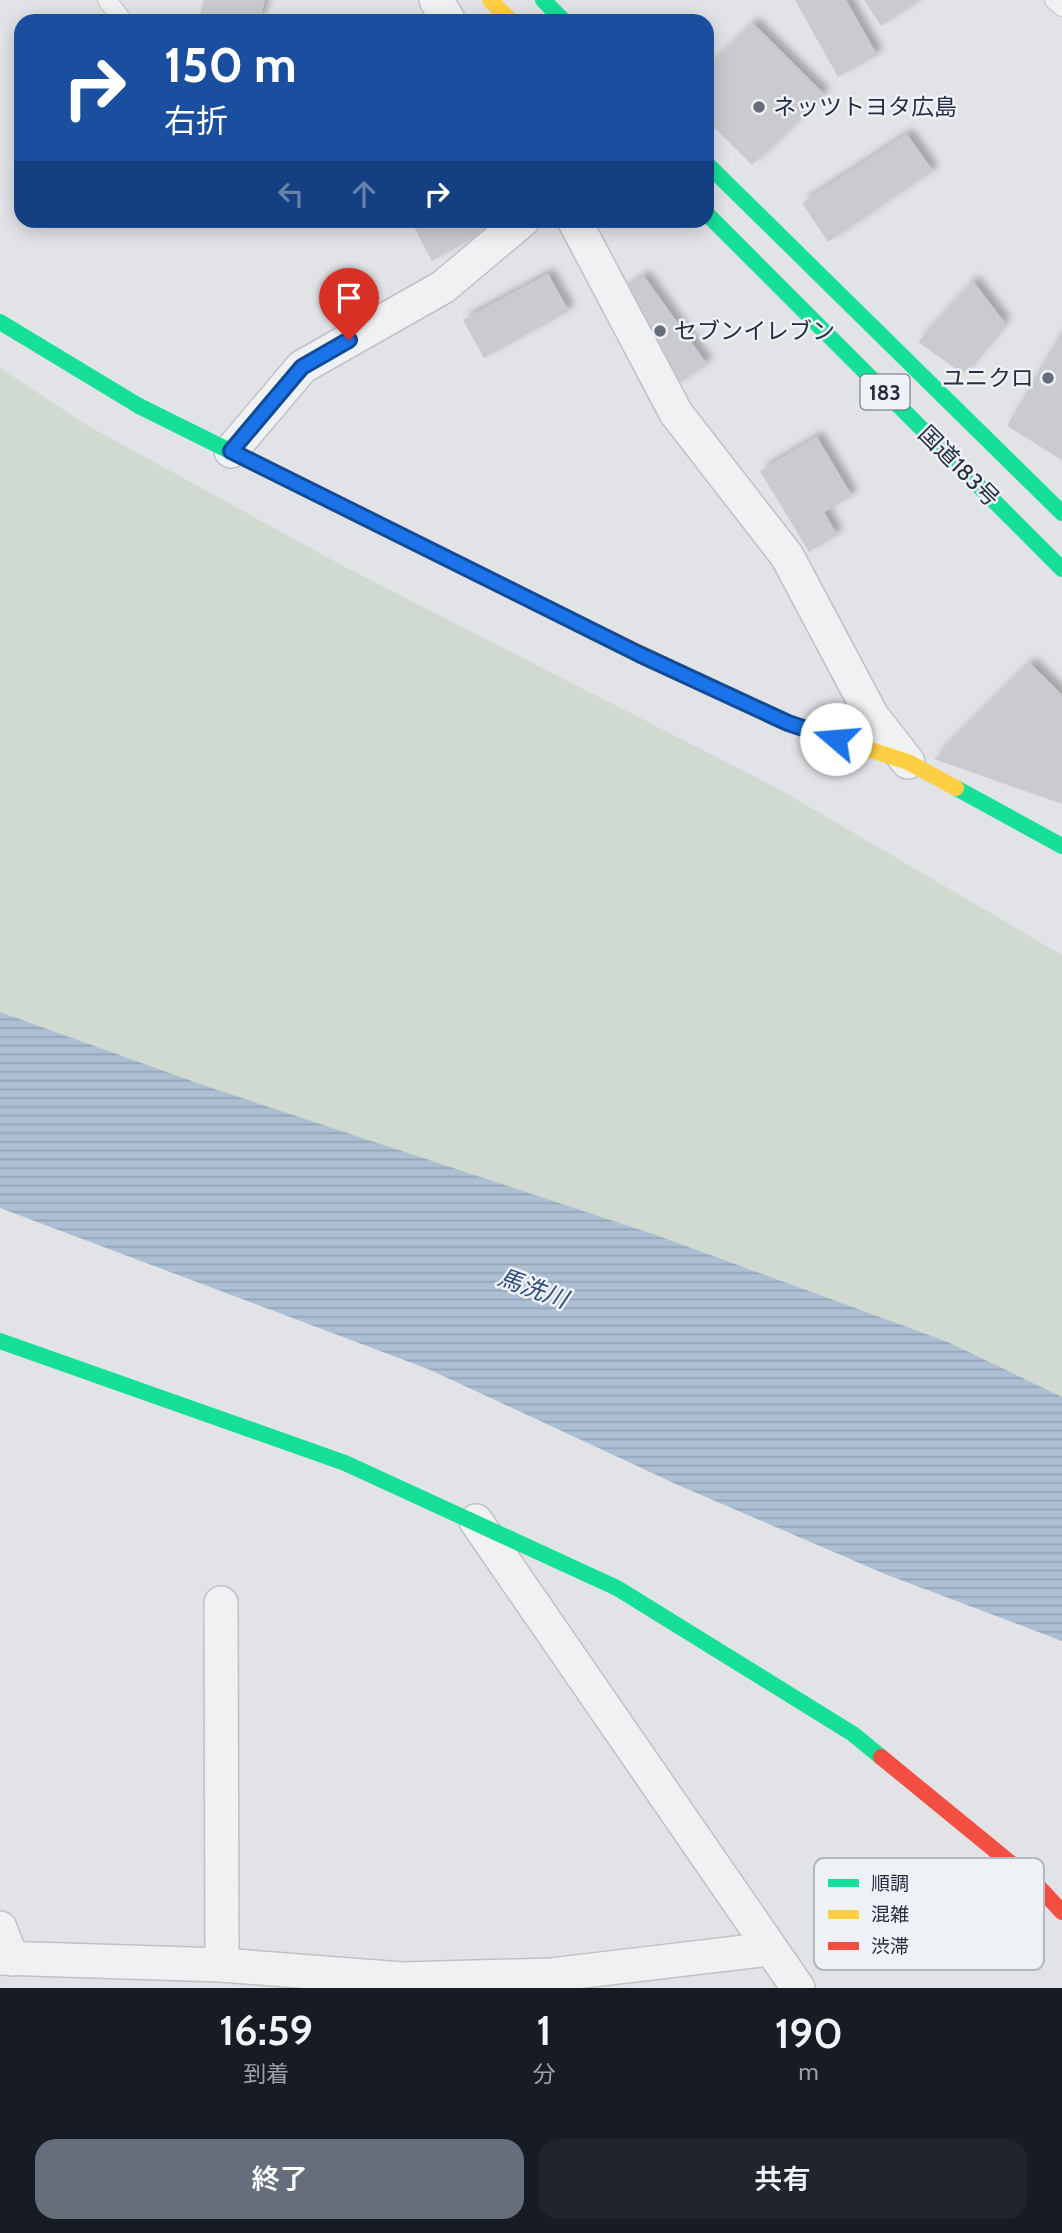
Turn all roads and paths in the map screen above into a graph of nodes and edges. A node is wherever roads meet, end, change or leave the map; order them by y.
1 (107, 0) edge
2 (490, 0) edge
3 (543, 0) edge
4 (1054, 0) edge
5 (1062, 6) edge
6 (118, 14) edge
7 (504, 14) edge
8 (557, 14) edge
9 (714, 171) edge
10 (714, 221) edge
11 (513, 228) edge
12 (578, 228) edge
13 (0, 322) edge
14 (231, 451) junction
15 (1062, 513) edge
16 (1062, 569) edge
17 (908, 762) junction
18 (1062, 846) edge
19 (0, 1341) edge
20 (476, 1521) junction
21 (220, 1603) dead end
22 (1004, 1858) edge
23 (1044, 1893) edge
24 (1062, 1912) edge
25 (0, 1928) edge
26 (769, 1949) junction
27 (6, 1958) edge
28 (222, 1965) junction
29 (558, 1981) edge
30 (798, 1988) edge

1 - 6 lane
2 - 7 main road
3 - 8 main road
4 - 5 lane
9 - 15 main road, 国道183号 / 183
10 - 16 main road, 国道183号 / 183
11 - 14 street
12 - 17 street
13 - 14 main road
14 - 17 main road
17 - 18 main road
19 - 20 main road
20 - 22 main road
20 - 26 street
21 - 28 street
23 - 24 main road
25 - 27 street
26 - 29 street
26 - 30 street
27 - 28 street
28 - 29 street

